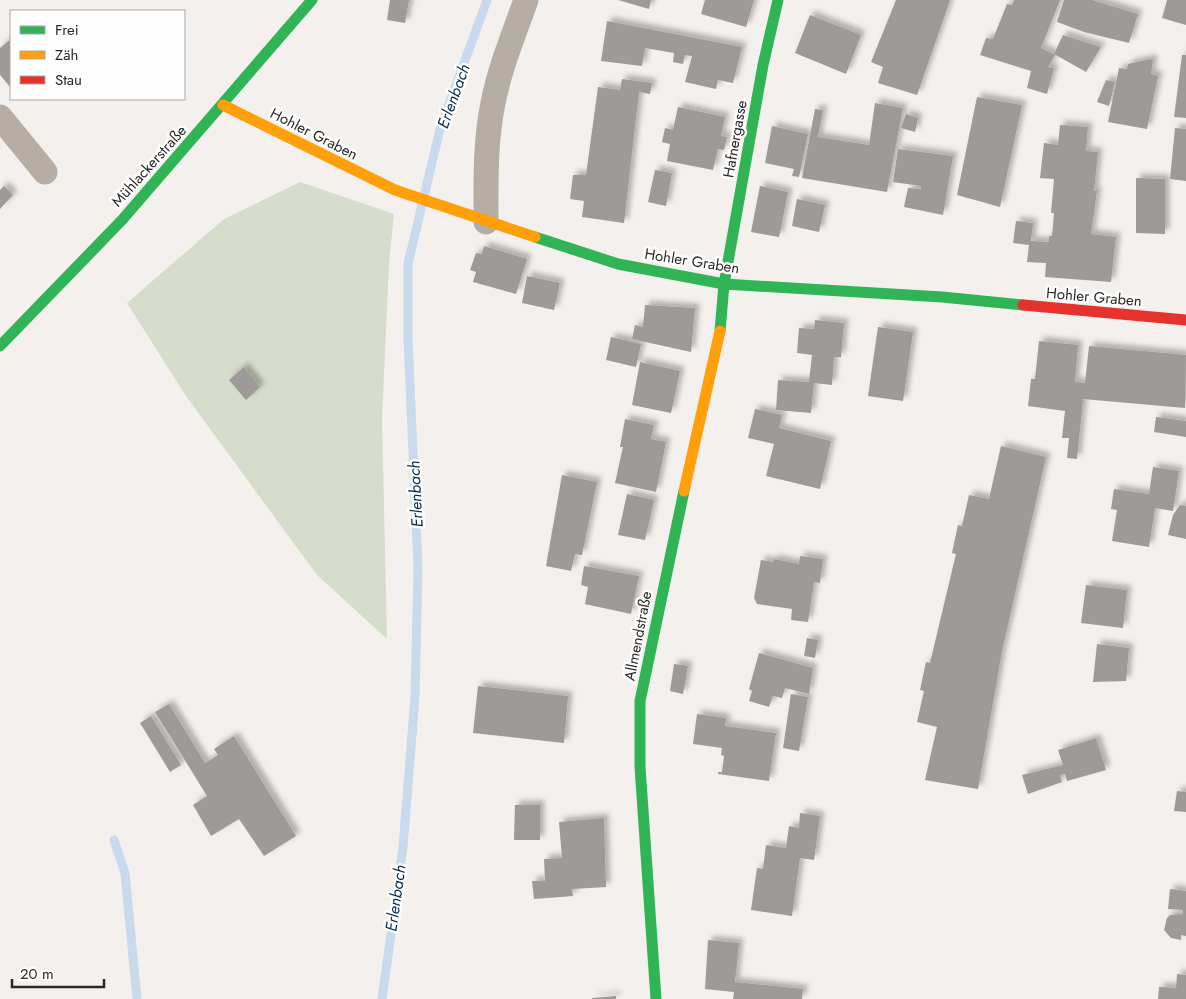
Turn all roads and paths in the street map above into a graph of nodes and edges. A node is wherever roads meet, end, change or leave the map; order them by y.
1 (312, 0) edge
2 (526, 0) edge
3 (778, 0) edge
4 (223, 105) junction
5 (0, 117) edge
6 (45, 172) dead end
7 (486, 222) junction
8 (724, 284) junction
9 (1186, 320) edge
10 (0, 346) edge
11 (656, 999) edge

1 - 4 street, Mühlackerstraße
2 - 7 street
3 - 8 street, Hafnergasse
4 - 7 street, Hohler Graben
4 - 10 street, Mühlackerstraße
5 - 6 street
7 - 8 street, Hohler Graben
8 - 9 street, Hohler Graben
8 - 11 street, Allmendstraße

